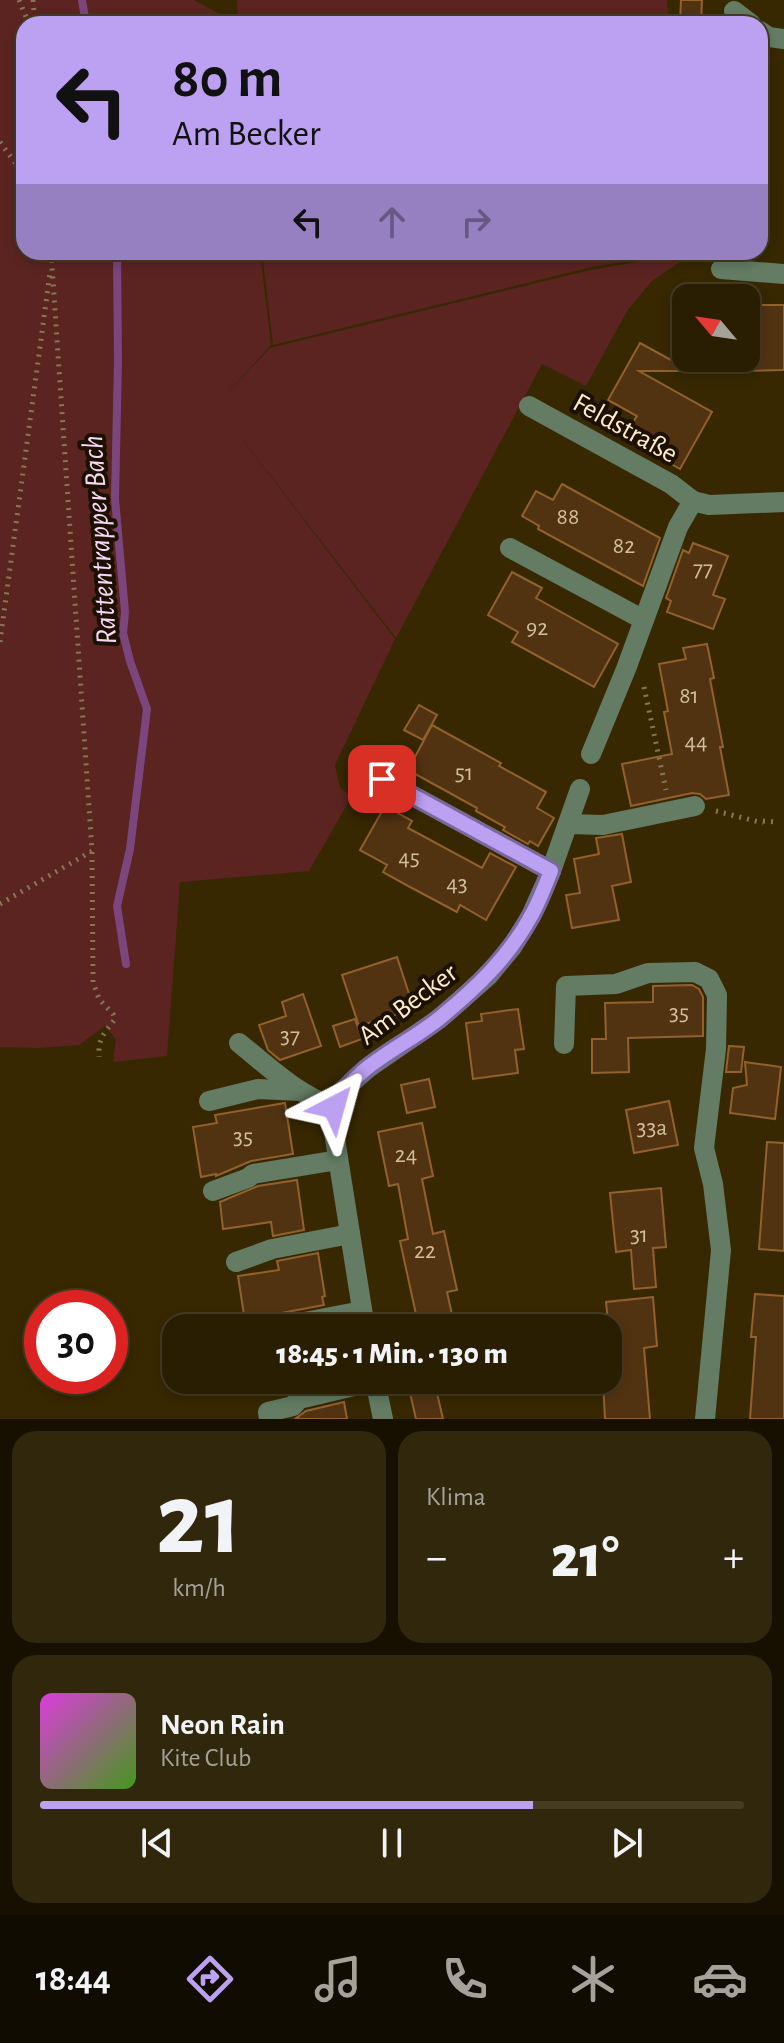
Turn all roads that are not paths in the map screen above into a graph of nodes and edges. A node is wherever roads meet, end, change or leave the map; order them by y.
1 (734, 11) dead end
2 (741, 16) edge
3 (721, 269) dead end
4 (784, 274) edge
5 (529, 406) dead end
6 (693, 501) junction
7 (784, 502) edge
8 (510, 548) dead end
9 (644, 620) junction
10 (591, 754) dead end
11 (382, 779) dead end
12 (580, 789) dead end
13 (695, 806) road end
14 (569, 824) junction
15 (551, 871) junction
16 (239, 1043) dead end
17 (564, 1044) dead end
18 (300, 1091) junction
19 (209, 1101) dead end
20 (334, 1107) junction
21 (338, 1160) junction
22 (213, 1191) dead end
23 (350, 1234) junction
24 (236, 1262) dead end
25 (362, 1314) edge
26 (320, 1394) edge
27 (378, 1394) edge
28 (269, 1419) edge
29 (383, 1419) edge
30 (705, 1419) edge

1 - 2 street
3 - 4 street
5 - 6 street, Feldstraße
6 - 7 street, Feldstraße
6 - 9 street, Feldstraße
8 - 9 street
9 - 10 street, Feldstraße
11 - 15 street
12 - 14 street, Am Becker
13 - 14 street
14 - 15 street, Am Becker
15 - 20 street, Am Becker
16 - 18 street
17 - 30 street
18 - 19 street
18 - 20 street
20 - 21 street
21 - 22 street
21 - 23 street
23 - 24 street
23 - 25 street
26 - 28 street
27 - 29 street

